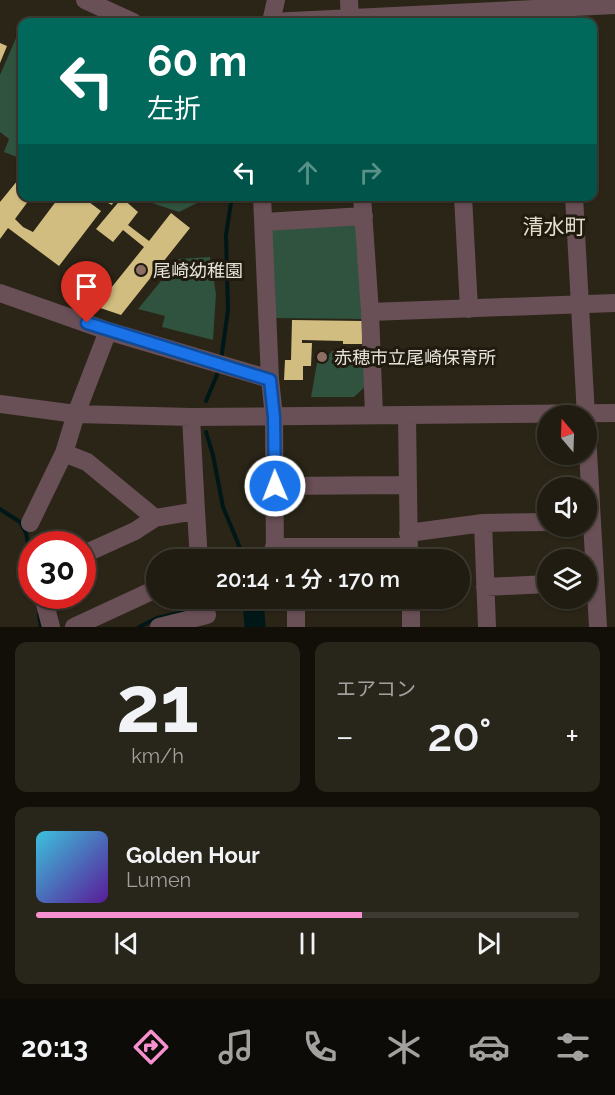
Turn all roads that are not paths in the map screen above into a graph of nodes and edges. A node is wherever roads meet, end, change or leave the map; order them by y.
1 (86, 0) edge
2 (276, 0) edge
3 (615, 5) edge
4 (563, 10) edge
5 (453, 12) edge
6 (350, 14) edge
7 (124, 18) edge
8 (272, 18) edge
9 (310, 18) edge
10 (262, 201) edge
11 (362, 201) edge
12 (463, 201) edge
13 (574, 201) edge
14 (364, 216) junction
15 (264, 222) junction
16 (0, 293) edge
17 (580, 303) junction
18 (615, 303) edge
19 (469, 309) junction
20 (370, 312) junction
21 (108, 331) junction
22 (270, 380) junction
23 (0, 404) edge
24 (585, 405) edge
25 (615, 413) edge
26 (76, 414) junction
27 (597, 414) edge
28 (407, 415) junction
29 (537, 415) edge
30 (374, 416) junction
31 (191, 417) junction
32 (274, 417) junction
33 (64, 453) junction
34 (408, 485) junction
35 (275, 486) junction
36 (196, 511) junction
37 (155, 518) junction
38 (537, 522) edge
39 (30, 523) dead end
40 (483, 523) junction
41 (408, 546) edge
42 (96, 549) edge
43 (199, 549) edge
44 (275, 549) edge
45 (351, 549) edge
46 (537, 585) edge
47 (485, 587) junction
48 (146, 594) edge
49 (47, 609) edge
50 (296, 609) edge
51 (411, 609) edge
52 (595, 609) edge
53 (206, 614) edge
54 (51, 627) edge
55 (74, 627) edge
56 (159, 627) edge
57 (296, 627) edge
58 (411, 627) edge
59 (487, 627) edge
60 (598, 627) edge

1 - 7 street
2 - 8 street
3 - 4 street
4 - 5 street
5 - 6 street
6 - 9 street
10 - 15 street
11 - 14 street
12 - 19 street
13 - 17 street
14 - 15 street
14 - 20 street
15 - 22 street
16 - 21 street
17 - 18 street
17 - 19 street
17 - 24 street
19 - 20 street
20 - 30 street
21 - 22 street
21 - 26 street
22 - 32 street
23 - 26 street
25 - 27 street
26 - 31 street
26 - 33 street
28 - 29 street
28 - 30 street
28 - 34 street
30 - 32 street
31 - 32 street
31 - 36 street
32 - 35 street
33 - 37 street
33 - 39 street
34 - 35 street
34 - 41 street
35 - 44 street
36 - 37 street
36 - 43 street
37 - 42 street
38 - 40 street
40 - 41 street
40 - 47 street
41 - 45 street
46 - 47 street
47 - 59 street
48 - 55 street
49 - 54 street
50 - 57 street
51 - 58 street
52 - 60 street
53 - 56 street

